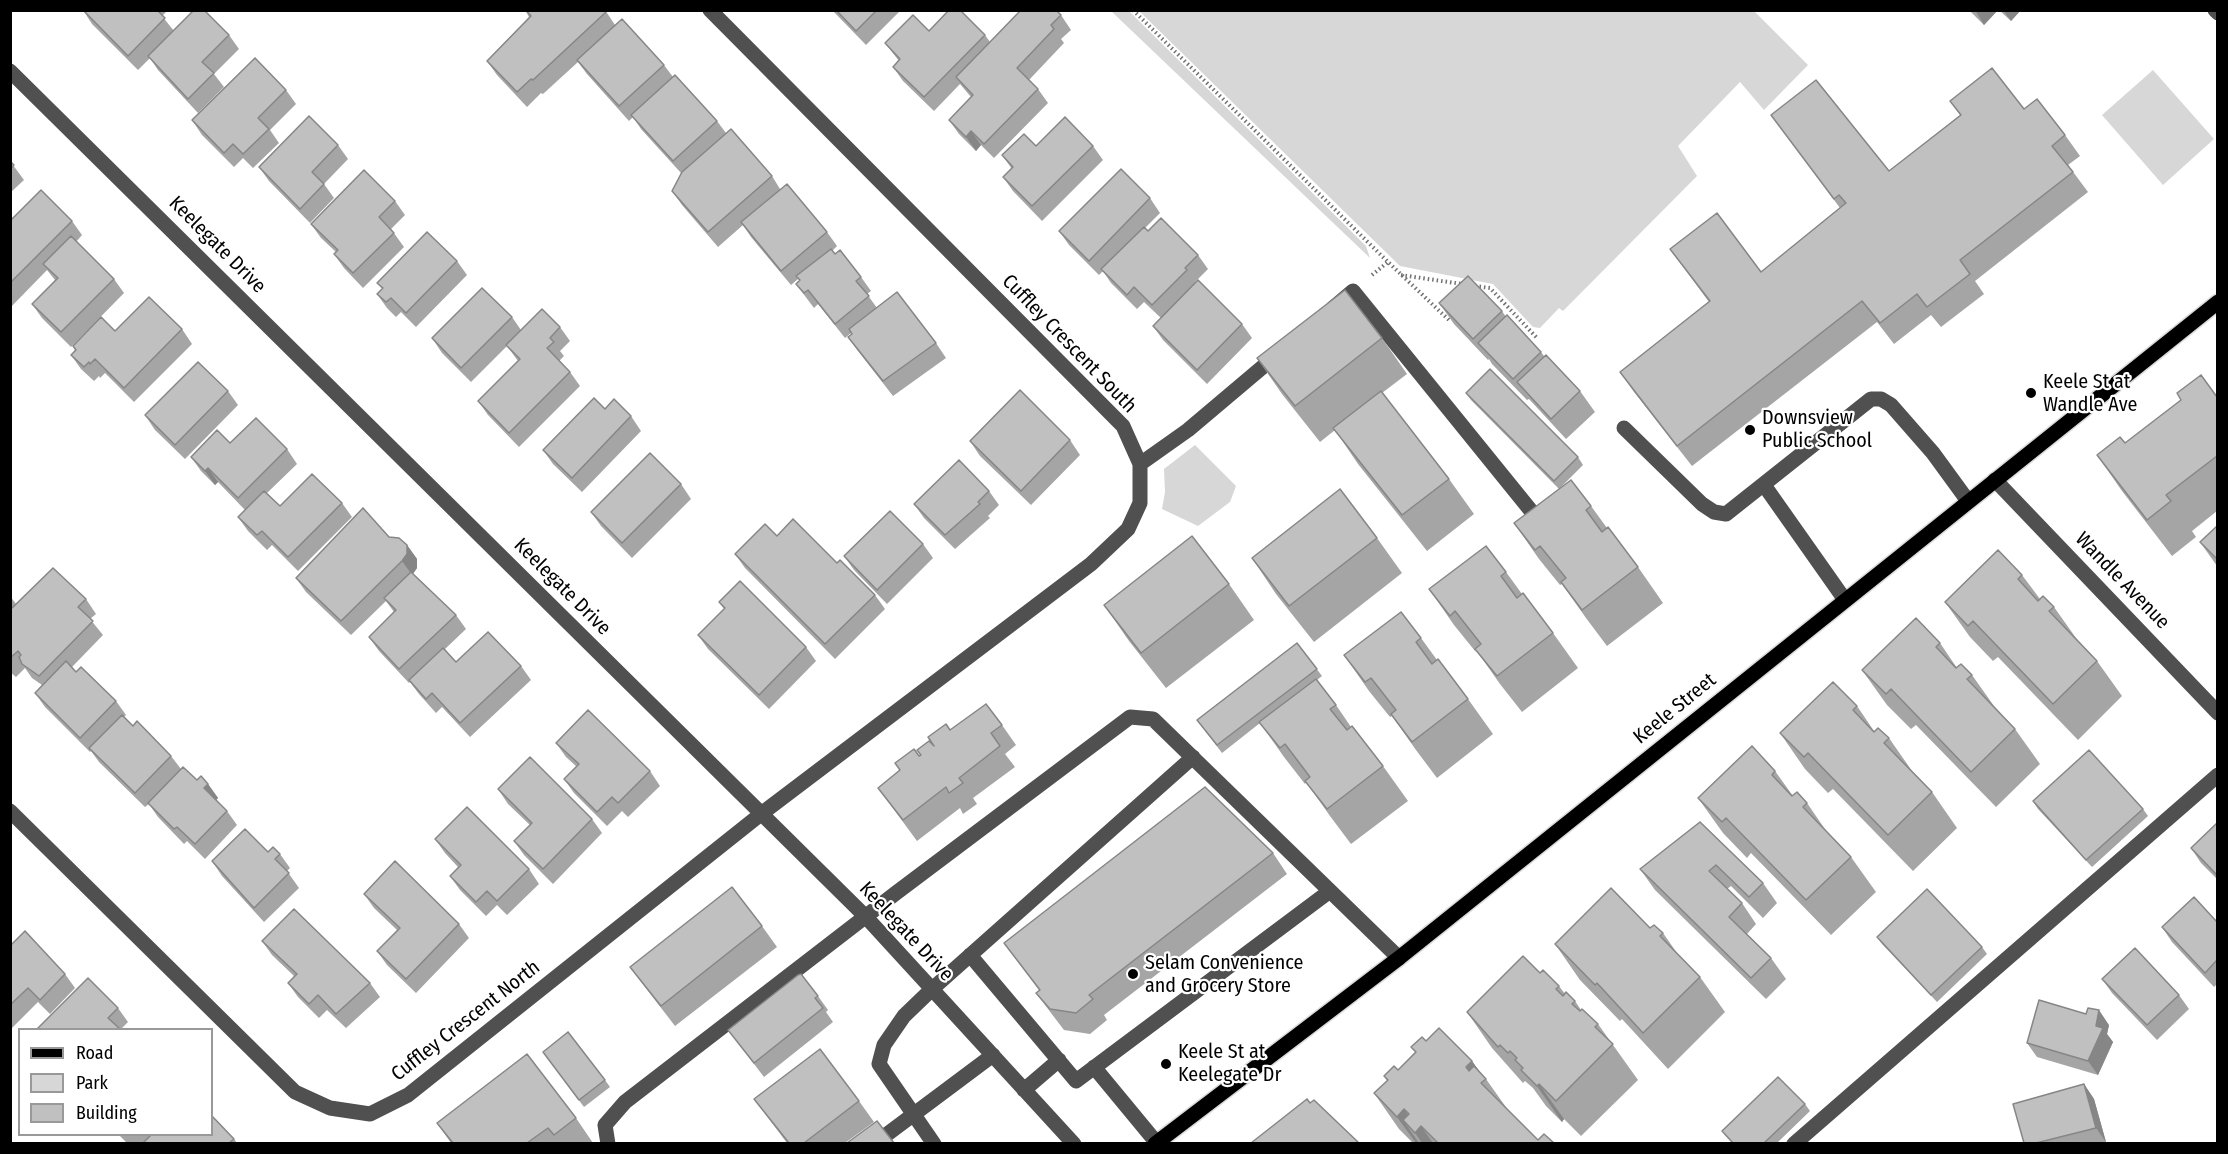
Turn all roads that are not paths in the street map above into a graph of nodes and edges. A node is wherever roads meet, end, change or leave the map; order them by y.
1 (710, 10) edge
2 (10, 70) edge
3 (2217, 302) edge
4 (1325, 314) edge
5 (1288, 345) edge
6 (1624, 428) dead end
7 (1140, 464) junction
8 (1995, 480) junction
9 (1764, 485) junction
10 (1968, 501) junction
11 (1532, 512) edge
12 (1845, 600) junction
13 (2217, 712) edge
14 (1193, 757) junction
15 (2217, 775) edge
16 (10, 811) edge
17 (761, 814) junction
18 (1330, 891) junction
19 (866, 917) junction
20 (970, 955) junction
21 (1399, 958) junction
22 (931, 990) junction
23 (993, 1055) junction
24 (1059, 1060) junction
25 (1094, 1067) junction
26 (1024, 1089) junction
27 (912, 1115) junction
28 (608, 1143) edge
29 (874, 1143) edge
30 (934, 1143) edge
31 (1074, 1143) edge
32 (1155, 1143) edge
33 (1794, 1143) edge

1 - 7 street, Cuffley Crescent South
2 - 17 street, Keelegate Drive
3 - 8 main road, Keele Street
4 - 11 street
5 - 7 street
6 - 9 street
7 - 17 street, Cuffley Crescent South
8 - 10 main road, Keele Street
8 - 13 street, Wandle Avenue
9 - 10 street
9 - 12 street
10 - 12 main road, Keele Street
12 - 21 main road, Keele Street
14 - 18 street
14 - 19 street
14 - 20 street
15 - 33 street
16 - 17 street, Cuffley Crescent North
17 - 19 street, Keelegate Drive
18 - 21 street
18 - 25 street
19 - 22 street, Keelegate Drive
19 - 28 street
20 - 22 street
20 - 24 street
21 - 32 main road, Keele Street
22 - 23 street, Keelegate Drive
22 - 27 street
23 - 26 street, Keelegate Drive
23 - 27 street
24 - 25 street
24 - 26 street
25 - 32 street
26 - 31 street, Keelegate Drive
27 - 29 street
27 - 30 street

